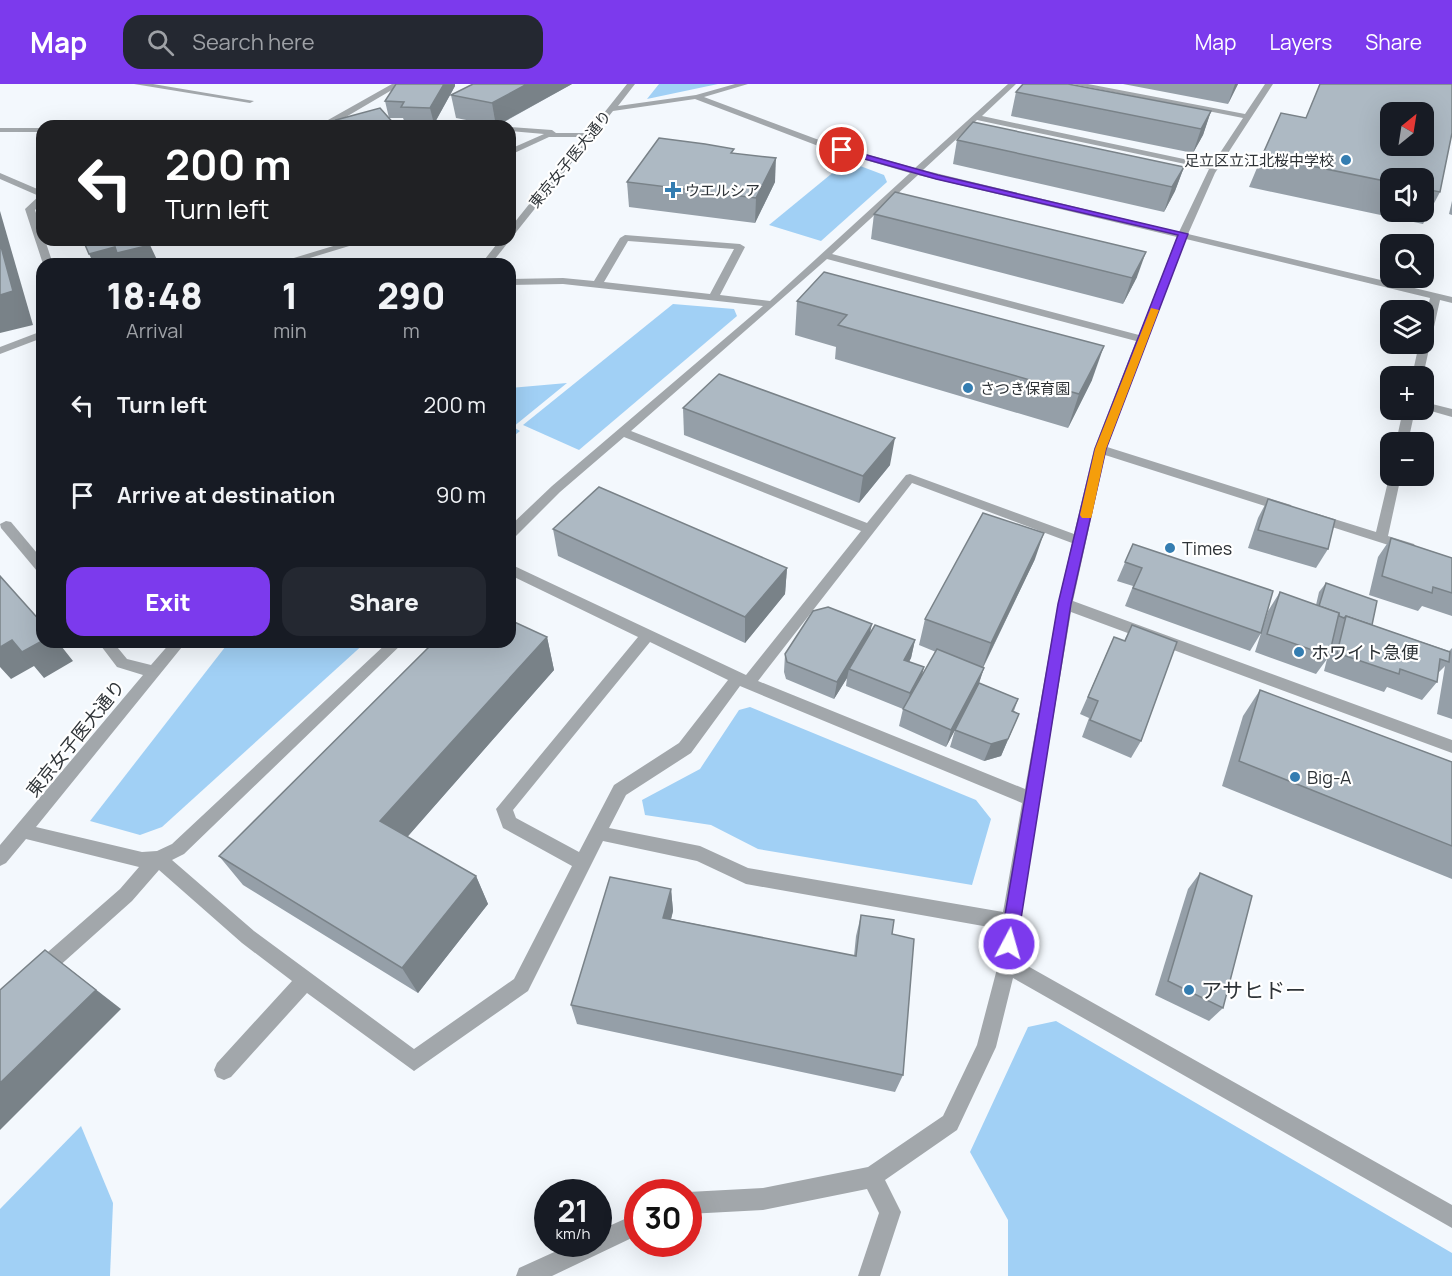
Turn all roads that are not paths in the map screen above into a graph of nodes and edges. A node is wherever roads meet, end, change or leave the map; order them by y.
1 (138, 84) edge
2 (398, 84) edge
3 (631, 84) edge
4 (744, 84) edge
5 (1012, 84) edge
6 (1076, 84) edge
7 (1269, 84) edge
8 (696, 97) junction
9 (250, 100) dead end
10 (610, 109) junction
11 (341, 117) junction
12 (974, 117) junction
13 (1248, 117) junction
14 (332, 120) edge
15 (357, 120) edge
16 (516, 129) edge
17 (0, 130) edge
18 (36, 130) edge
19 (559, 133) junction
20 (590, 135) junction
21 (516, 149) edge
22 (1215, 168) junction
23 (914, 171) junction
24 (0, 176) edge
25 (36, 193) edge
26 (36, 202) edge
27 (36, 227) edge
28 (516, 227) edge
29 (1183, 234) junction
30 (343, 246) edge
31 (500, 246) edge
32 (824, 255) junction
33 (308, 256) junction
34 (301, 258) edge
35 (313, 258) edge
36 (491, 258) edge
37 (516, 282) edge
38 (597, 285) junction
39 (1436, 296) junction
40 (713, 298) junction
41 (1452, 300) edge
42 (772, 304) junction
43 (36, 336) edge
44 (1143, 339) junction
45 (0, 351) edge
46 (1419, 366) edge
47 (1434, 408) edge
48 (1452, 413) edge
49 (622, 432) junction
50 (1100, 449) junction
51 (1393, 486) edge
52 (6, 525) dead end
53 (516, 528) edge
54 (870, 529) junction
55 (1382, 538) junction
56 (1081, 541) junction
57 (1422, 551) edge
58 (36, 561) edge
59 (516, 572) edge
60 (1065, 604) junction
61 (647, 636) junction
62 (110, 648) edge
63 (174, 648) edge
64 (390, 648) edge
65 (154, 672) junction
66 (742, 681) junction
67 (1452, 747) edge
68 (1031, 799) junction
69 (23, 831) junction
70 (598, 833) junction
71 (0, 858) edge
72 (158, 858) junction
73 (583, 863) junction
74 (1010, 922) junction
75 (1007, 965) junction
76 (306, 980) junction
77 (25, 984) edge
78 (224, 1070) dead end
79 (872, 1177) junction
80 (702, 1202) edge
81 (1452, 1217) edge
82 (567, 1257) edge
83 (527, 1276) edge
84 (869, 1276) edge

1 - 9 street
2 - 11 street
3 - 10 street, 東京女子医大通り
4 - 8 street
5 - 12 street
6 - 13 street
7 - 13 street
8 - 10 street
8 - 23 street
10 - 20 street, 東京女子医大通り
11 - 14 street
11 - 15 street
12 - 22 street
12 - 23 street
13 - 22 street
16 - 19 street
17 - 18 street
19 - 20 street
19 - 21 street
20 - 28 street, 東京女子医大通り
22 - 29 street
23 - 29 street
23 - 32 street
24 - 25 street
26 - 27 street
29 - 39 street
29 - 44 street
30 - 33 street
31 - 36 street
32 - 42 street
32 - 44 street
33 - 34 street
33 - 35 street
37 - 38 street
38 - 40 street
38 - 40 street
39 - 41 street
39 - 46 street
40 - 42 street
42 - 49 street
43 - 45 street
44 - 50 street
47 - 48 street
49 - 53 street
49 - 54 street
50 - 55 street
50 - 56 street
51 - 55 street
52 - 58 street
54 - 56 street
54 - 66 street
55 - 57 street
56 - 60 street
59 - 61 street
60 - 67 street
60 - 68 street
61 - 66 street
61 - 73 street
62 - 65 street
63 - 65 street, 東京女子医大通り
64 - 72 street
65 - 69 street, 東京女子医大通り
66 - 68 street
66 - 70 street
68 - 74 street
69 - 71 street, 東京女子医大通り
69 - 72 street
70 - 73 street
70 - 74 street
72 - 76 street
72 - 77 street
73 - 76 street
74 - 75 street
75 - 79 street
75 - 81 street
76 - 78 street
79 - 80 street
79 - 84 street
82 - 83 street

